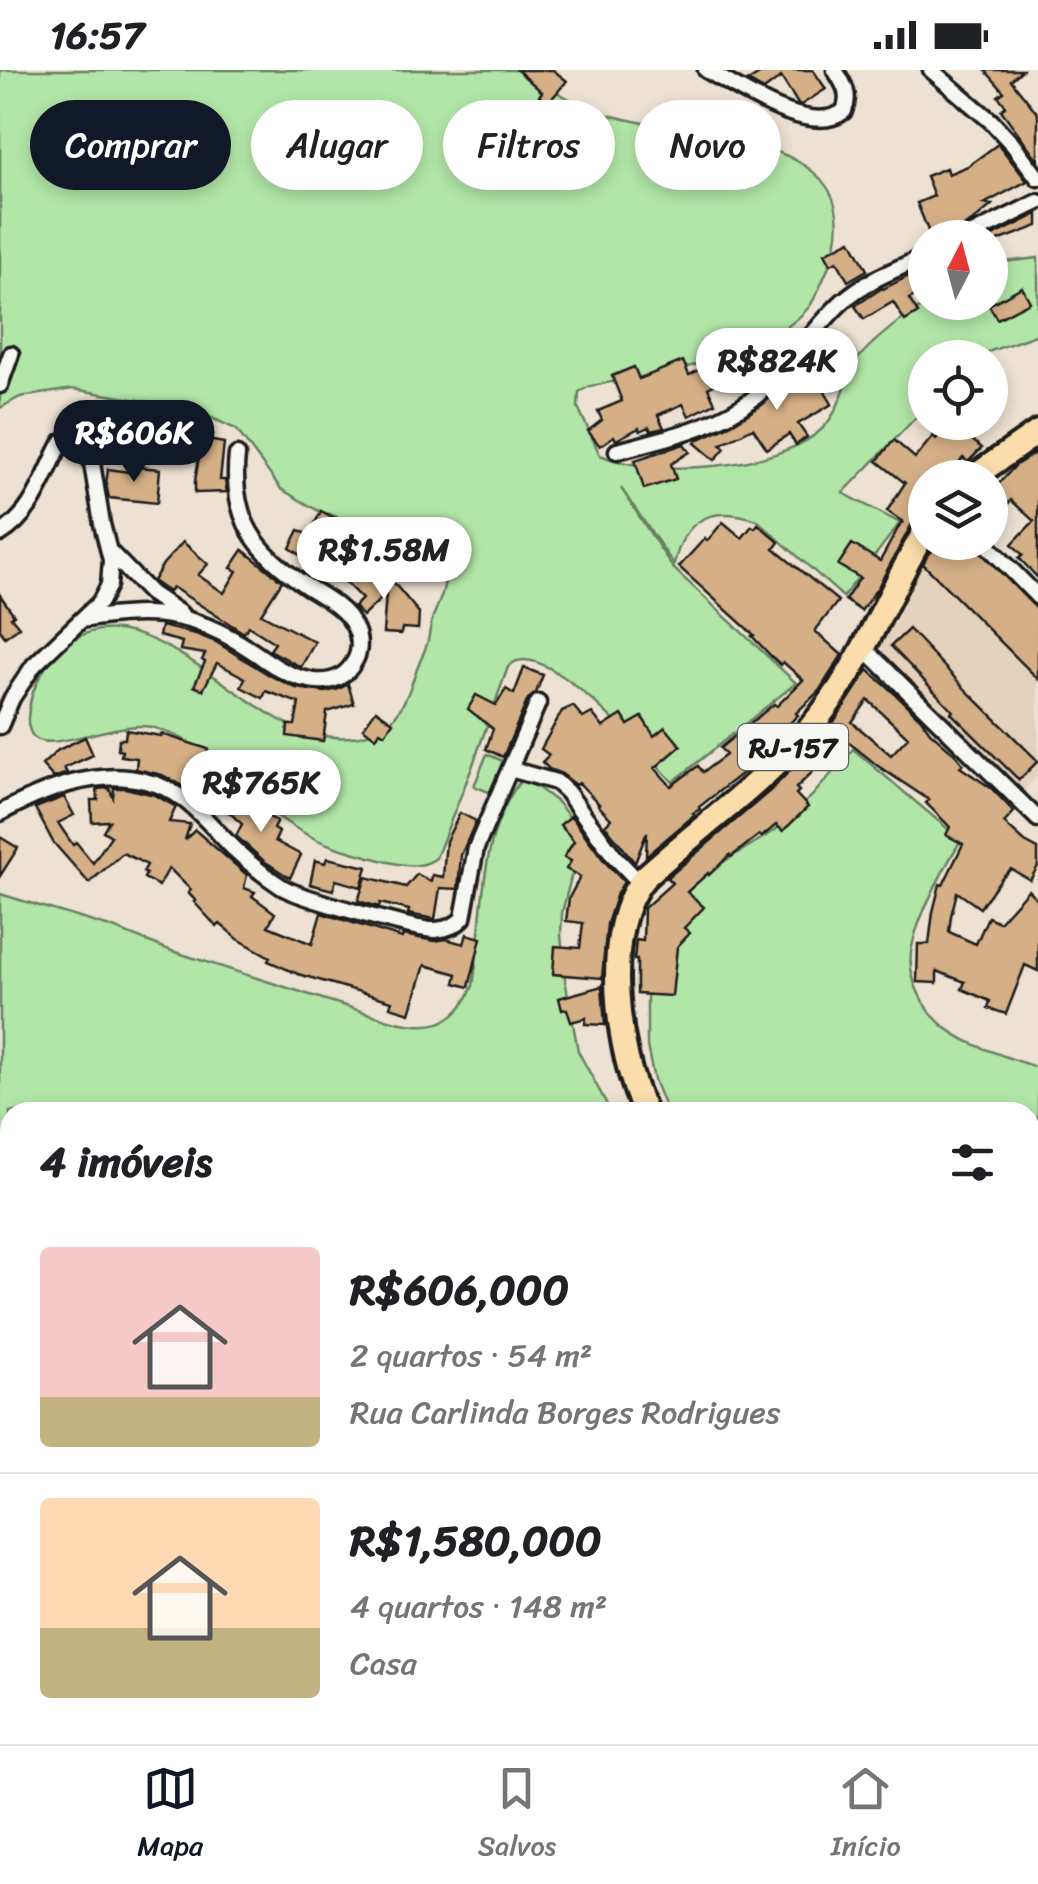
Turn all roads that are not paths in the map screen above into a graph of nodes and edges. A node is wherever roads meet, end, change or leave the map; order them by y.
1 (706, 70) edge
2 (835, 70) edge
3 (931, 70) edge
4 (1038, 178) edge
5 (1038, 202) edge
6 (1001, 220) edge
7 (908, 264) edge
8 (11, 354) dead end
9 (0, 385) edge
10 (1038, 432) edge
11 (616, 451) dead end
12 (237, 455) dead end
13 (998, 460) edge
14 (0, 534) edge
15 (109, 549) junction
16 (910, 560) edge
17 (1002, 560) edge
18 (1038, 597) edge
19 (186, 618) junction
20 (80, 620) junction
21 (864, 648) junction
22 (538, 703) dead end
23 (0, 726) edge
24 (516, 770) junction
25 (0, 813) edge
26 (1038, 819) edge
27 (640, 883) junction
28 (642, 1102) edge

1 - 2 street
3 - 4 street
5 - 6 street
7 - 11 street
8 - 9 street
10 - 13 main road
12 - 19 street
14 - 15 street
15 - 19 street
15 - 20 street
16 - 21 main road, RJ-157
17 - 18 street
19 - 20 street
20 - 23 street
21 - 26 street
21 - 27 main road, RJ-157
22 - 24 street
24 - 25 street
24 - 27 street
27 - 28 main road, RJ-157

